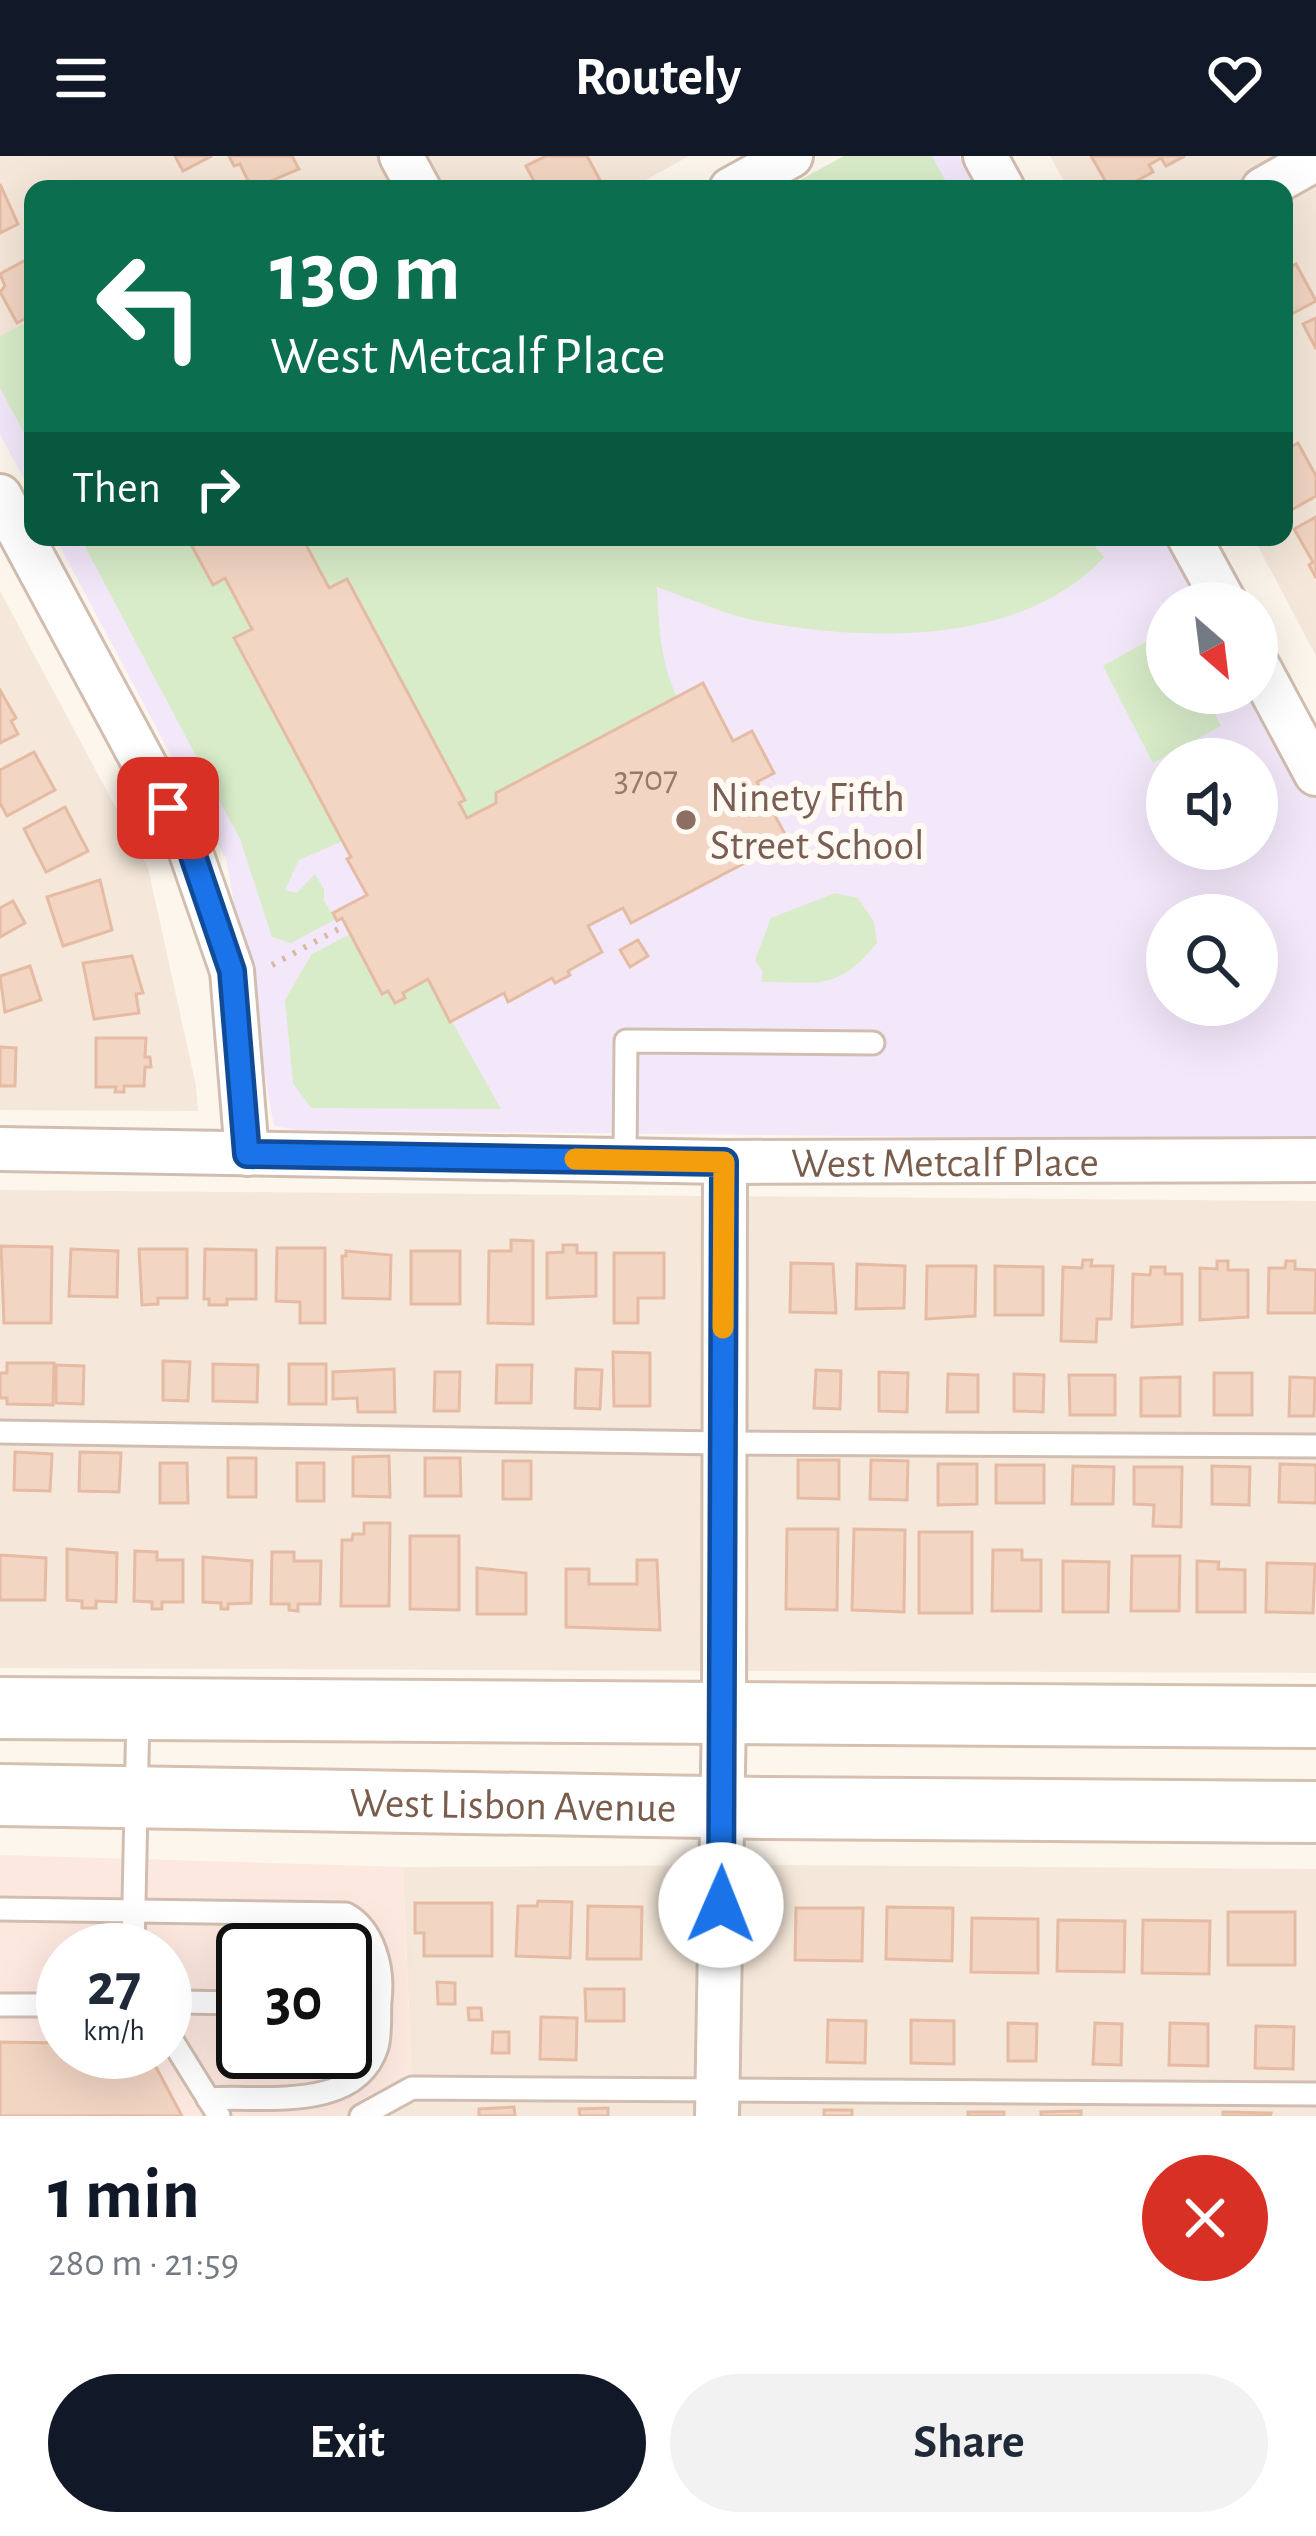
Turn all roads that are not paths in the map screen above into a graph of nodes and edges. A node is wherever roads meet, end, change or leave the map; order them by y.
1 (791, 156) edge
2 (1316, 159) edge
3 (747, 180) edge
4 (1279, 180) edge
5 (0, 496) edge
6 (24, 540) edge
7 (27, 546) edge
8 (1194, 546) edge
9 (1214, 582) edge
10 (1278, 703) edge
11 (1316, 774) edge
12 (873, 1043) dead end
13 (0, 1149) edge
14 (247, 1154) junction
15 (625, 1160) junction
16 (1316, 1160) edge
17 (724, 1162) junction
18 (0, 1432) edge
19 (722, 1443) junction
20 (1316, 1447) edge
21 (0, 1708) edge
22 (138, 1709) junction
23 (724, 1713) junction
24 (1316, 1717) edge
25 (0, 1795) edge
26 (136, 1798) junction
27 (722, 1808) junction
28 (1316, 1812) edge
29 (0, 1909) edge
30 (135, 1909) junction
31 (134, 1923) edge
32 (380, 2000) junction
33 (372, 2001) edge
34 (36, 2005) edge
35 (0, 2006) edge
36 (192, 2073) edge
37 (1316, 2094) edge
38 (718, 2102) edge
39 (213, 2107) edge
40 (361, 2116) edge

1 - 3 street
2 - 4 street
5 - 6 street
7 - 14 street
8 - 9 street
10 - 11 street
12 - 15 lane
13 - 14 street, West Metcalf Place
14 - 15 street, West Metcalf Place
15 - 17 street, West Metcalf Place
16 - 17 street, West Metcalf Place
17 - 19 street
18 - 19 lane
19 - 20 lane
19 - 23 street
21 - 22 main road
22 - 23 main road
22 - 26 lane
23 - 24 main road
23 - 27 street
25 - 26 main road, West Lisbon Avenue
26 - 27 main road, West Lisbon Avenue
26 - 30 lane
27 - 28 main road, West Lisbon Avenue
27 - 38 street
29 - 30 lane
30 - 31 lane
30 - 32 lane
32 - 33 lane
32 - 39 lane
34 - 35 lane
36 - 39 lane
37 - 38 lane
38 - 40 lane

